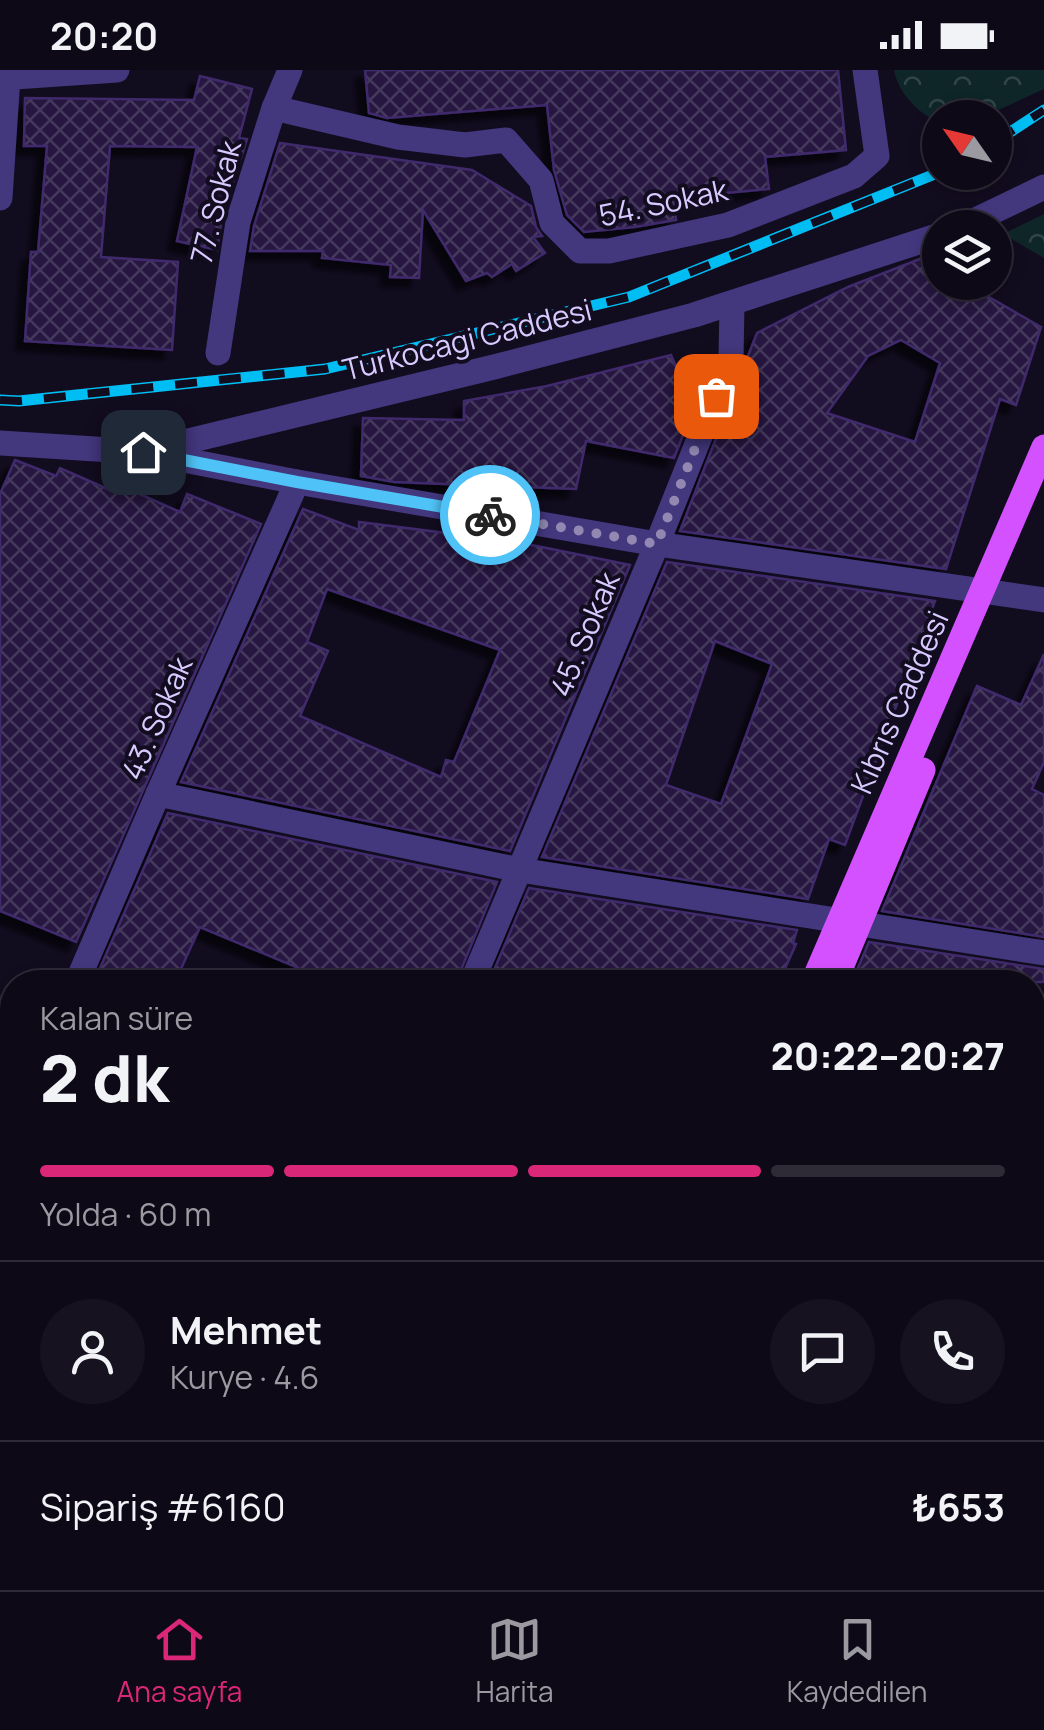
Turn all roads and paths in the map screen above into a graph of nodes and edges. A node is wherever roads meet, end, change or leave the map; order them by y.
1 (117, 70) edge
2 (290, 70) edge
3 (865, 70) edge
4 (4, 78) edge
5 (274, 108) junction
6 (1044, 186) edge
7 (0, 198) edge
8 (995, 210) edge
9 (922, 241) edge
10 (732, 304) junction
11 (218, 353) dead end
12 (0, 443) edge
13 (1044, 447) edge
14 (143, 452) junction
15 (297, 482) junction
16 (1044, 483) edge
17 (657, 544) junction
18 (989, 592) junction
19 (1044, 600) edge
20 (158, 794) junction
21 (520, 870) junction
22 (849, 922) junction
23 (1044, 952) edge
24 (82, 970) edge
25 (477, 970) edge
26 (821, 970) edge
27 (838, 970) edge

1 - 4 street
2 - 5 street, 77. Sokak
3 - 5 street, 54. Sokak
4 - 7 street
5 - 11 street, 77. Sokak
6 - 8 street
9 - 10 street, Turkocagi Caddesi
10 - 14 street, Turkocagi Caddesi
10 - 17 street, 45. Sokak
12 - 14 street, Turkocagi Caddesi
13 - 18 main road, Kıbrıs Caddesi
14 - 15 street
15 - 17 street
15 - 20 street, 43. Sokak
16 - 18 main road, Kıbrıs Caddesi
17 - 18 street
17 - 21 street, 45. Sokak
18 - 19 street
18 - 22 main road, Kıbrıs Caddesi
20 - 21 street
20 - 24 street, 43. Sokak
21 - 22 street
21 - 25 street, 45. Sokak
22 - 23 street
22 - 26 main road, Kıbrıs Caddesi
22 - 27 main road, Kıbrıs Caddesi

